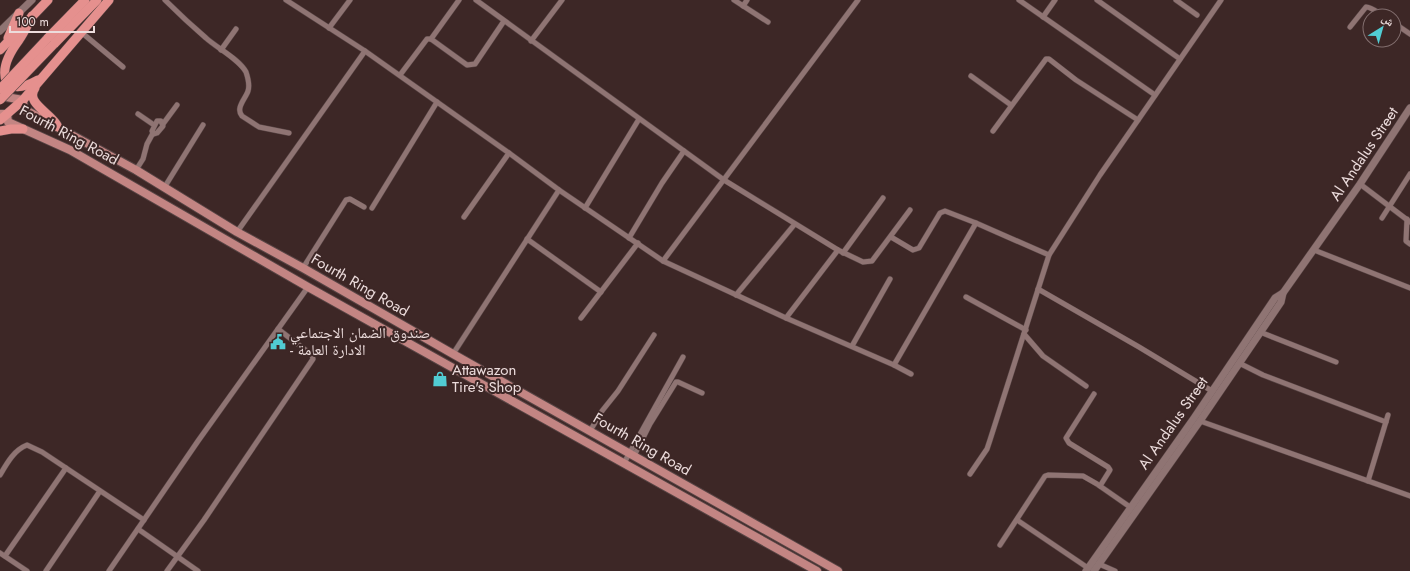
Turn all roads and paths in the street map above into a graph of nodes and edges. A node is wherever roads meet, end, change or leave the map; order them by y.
1 (32, 0) edge
2 (48, 0) edge
3 (85, 0) edge
4 (97, 0) edge
5 (109, 0) edge
6 (165, 0) edge
7 (286, 0) edge
8 (298, 0) edge
9 (350, 0) edge
10 (459, 0) edge
11 (476, 0) edge
12 (562, 0) edge
13 (734, 0) edge
14 (747, 0) edge
15 (858, 0) edge
16 (1019, 0) edge
17 (1055, 0) edge
18 (1097, 0) edge
19 (1176, 0) edge
20 (1222, 0) edge
21 (294, 5) junction
22 (743, 6) junction
23 (19, 13) junction
24 (1362, 13) edge
25 (1197, 15) dead end
26 (32, 16) junction
27 (1043, 17) junction
28 (504, 21) junction
29 (768, 22) dead end
30 (1350, 27) dead end
31 (329, 28) junction
32 (236, 29) dead end
33 (0, 31) edge
34 (81, 32) junction
35 (431, 39) junction
36 (531, 41) junction
37 (51, 42) junction
38 (2, 48) edge
39 (221, 50) junction
40 (365, 51) junction
41 (1180, 59) junction
42 (123, 67) dead end
43 (400, 75) junction
44 (971, 76) dead end
45 (41, 78) junction
46 (0, 90) edge
47 (1155, 95) junction
48 (0, 100) edge
49 (23, 100) junction
50 (437, 102) junction
51 (177, 105) dead end
52 (1011, 105) junction
53 (1410, 108) edge
54 (138, 114) dead end
55 (2, 116) edge
56 (639, 119) junction
57 (1138, 120) junction
58 (163, 124) junction
59 (154, 125) junction
60 (204, 125) dead end
61 (58, 127) junction
62 (24, 129) junction
63 (0, 131) edge
64 (993, 131) dead end
65 (153, 133) junction
66 (289, 133) dead end
67 (75, 136) junction
68 (67, 149) junction
69 (684, 151) junction
70 (509, 153) junction
71 (136, 170) junction
72 (1410, 174) edge
73 (724, 180) junction
74 (1360, 184) junction
75 (164, 188) junction
76 (559, 190) junction
77 (883, 198) dead end
78 (1389, 206) junction
79 (364, 207) dead end
80 (372, 208) dead end
81 (585, 208) junction
82 (910, 210) dead end
83 (464, 217) dead end
84 (1382, 218) dead end
85 (1408, 221) edge
86 (976, 223) junction
87 (794, 225) junction
88 (237, 232) junction
89 (890, 237) junction
90 (629, 238) junction
91 (527, 239) junction
92 (638, 243) junction
93 (1410, 244) edge
94 (838, 250) junction
95 (1314, 250) junction
96 (843, 253) junction
97 (1049, 255) junction
98 (663, 261) junction
99 (303, 268) junction
100 (890, 279) dead end
101 (308, 287) junction
102 (1410, 288) edge
103 (1038, 289) junction
104 (601, 292) junction
105 (1284, 293) junction
106 (736, 295) junction
107 (966, 297) dead end
108 (581, 318) dead end
109 (786, 318) junction
110 (278, 329) junction
111 (1025, 332) junction
112 (1260, 332) junction
113 (654, 335) dead end
114 (852, 346) junction
115 (453, 354) junction
116 (682, 357) dead end
117 (1336, 362) dead end
118 (1239, 363) junction
119 (894, 365) junction
120 (485, 372) junction
121 (911, 374) dead end
122 (478, 382) junction
123 (1086, 386) dead end
124 (1212, 391) junction
125 (702, 393) dead end
126 (1094, 394) dead end
127 (1388, 415) dead end
128 (1200, 421) junction
129 (1386, 422) junction
130 (590, 431) junction
131 (632, 455) junction
132 (624, 463) junction
133 (66, 468) junction
134 (970, 474) dead end
135 (0, 475) edge
136 (1368, 481) junction
137 (1100, 486) junction
138 (100, 491) junction
139 (1410, 496) edge
140 (1130, 507) junction
141 (144, 520) junction
142 (1017, 520) junction
143 (1122, 524) junction
144 (138, 529) junction
145 (1000, 545) dead end
146 (0, 553) edge
147 (5, 556) junction
148 (178, 557) junction
149 (1099, 564) junction
150 (1089, 570) edge
151 (27, 571) edge
152 (46, 571) edge
153 (109, 571) edge
154 (167, 571) edge
155 (198, 571) edge
156 (816, 571) edge
157 (838, 571) edge
158 (1114, 571) edge

1 - 23 main road
2 - 26 highway
3 - 37 highway
4 - 37 highway
5 - 34 highway
6 - 39 street
7 - 21 street
8 - 21 street
9 - 31 street
10 - 35 street
11 - 28 street
12 - 36 street
13 - 22 street
14 - 22 street
15 - 73 street
16 - 27 street
17 - 27 street
18 - 41 street
19 - 25 street
20 - 41 street
21 - 31 street
22 - 29 street
23 - 33 main road
23 - 38 highway
24 - 30 street
26 - 38 highway
26 - 45 highway
27 - 47 street
28 - 35 street
28 - 36 street
31 - 40 street
32 - 39 street
34 - 42 street
34 - 45 highway
35 - 43 street
36 - 56 street
37 - 46 highway, bridge
37 - 48 highway, bridge
39 - 66 street
40 - 43 street
40 - 88 street
41 - 47 street
43 - 50 street
44 - 52 street
45 - 49 highway
45 - 61 highway
46 - 49 main road, Fourth Ring Road
47 - 57 street
49 - 55 highway
49 - 61 main road, Fourth Ring Road
50 - 70 street
50 - 80 street
51 - 58 street
52 - 57 street
52 - 64 street
53 - 74 main road, Al Andalus Street
54 - 59 street
55 - 62 main road, Fourth Ring Road
56 - 69 street
56 - 81 street
57 - 97 street
58 - 59 street
58 - 65 street
59 - 65 street
60 - 75 street
61 - 67 main road, Fourth Ring Road
62 - 63 highway
62 - 68 main road, Fourth Ring Road
65 - 71 street
67 - 68 main road
67 - 71 main road, Fourth Ring Road
68 - 101 main road, Fourth Ring Road
69 - 73 street
69 - 90 street
70 - 76 street
70 - 83 street
71 - 75 main road, Fourth Ring Road
72 - 78 street
73 - 87 street
73 - 98 street
74 - 78 street
74 - 95 main road, Al Andalus Street
75 - 88 main road, Fourth Ring Road
76 - 81 street
76 - 91 street
77 - 96 street
78 - 84 street
78 - 85 street
79 - 99 street
81 - 90 street
82 - 89 street
85 - 93 street
86 - 89 street
86 - 97 street
86 - 119 street
87 - 94 street
87 - 106 street
88 - 99 main road, Fourth Ring Road
89 - 96 street
90 - 92 street
91 - 104 street
91 - 115 street
92 - 98 street
92 - 104 street
94 - 96 street
94 - 109 street
95 - 102 street
95 - 105 main road, Al Andalus Street
97 - 103 street
98 - 106 street
99 - 115 main road, Fourth Ring Road
100 - 114 street
101 - 110 street
101 - 122 main road, Fourth Ring Road
103 - 111 street
103 - 124 street
104 - 108 street
105 - 112 main road, Al Andalus Street
105 - 124 main road, Al Andalus Street
106 - 109 street
107 - 111 street
109 - 114 street
110 - 141 street
110 - 148 street
111 - 123 street
111 - 134 street
112 - 117 street
112 - 118 main road, Al Andalus Street
113 - 130 street
114 - 119 street
115 - 120 main road, Fourth Ring Road
116 - 131 street
118 - 128 main road, Al Andalus Street
118 - 129 street
119 - 121 street
120 - 122 main road
120 - 130 main road, Fourth Ring Road
122 - 132 main road, Fourth Ring Road
124 - 140 main road, Al Andalus Street
125 - 131 street
126 - 137 street
127 - 129 street
128 - 136 street
128 - 143 main road, Al Andalus Street
129 - 136 street
130 - 131 main road, Fourth Ring Road
131 - 132 street
131 - 157 main road, Fourth Ring Road
132 - 156 main road, Fourth Ring Road
133 - 135 street
133 - 138 street
133 - 147 street
136 - 139 street
137 - 140 street
137 - 142 street
138 - 141 street
138 - 152 street
140 - 143 main road, Al Andalus Street
141 - 144 street
142 - 145 street
142 - 150 street
143 - 149 main road, Al Andalus Street
143 - 150 main road, Al Andalus Street
144 - 148 street
144 - 153 street
146 - 147 street
147 - 151 street
148 - 154 street
148 - 155 street
149 - 150 main road, Al Andalus Street
149 - 158 street

